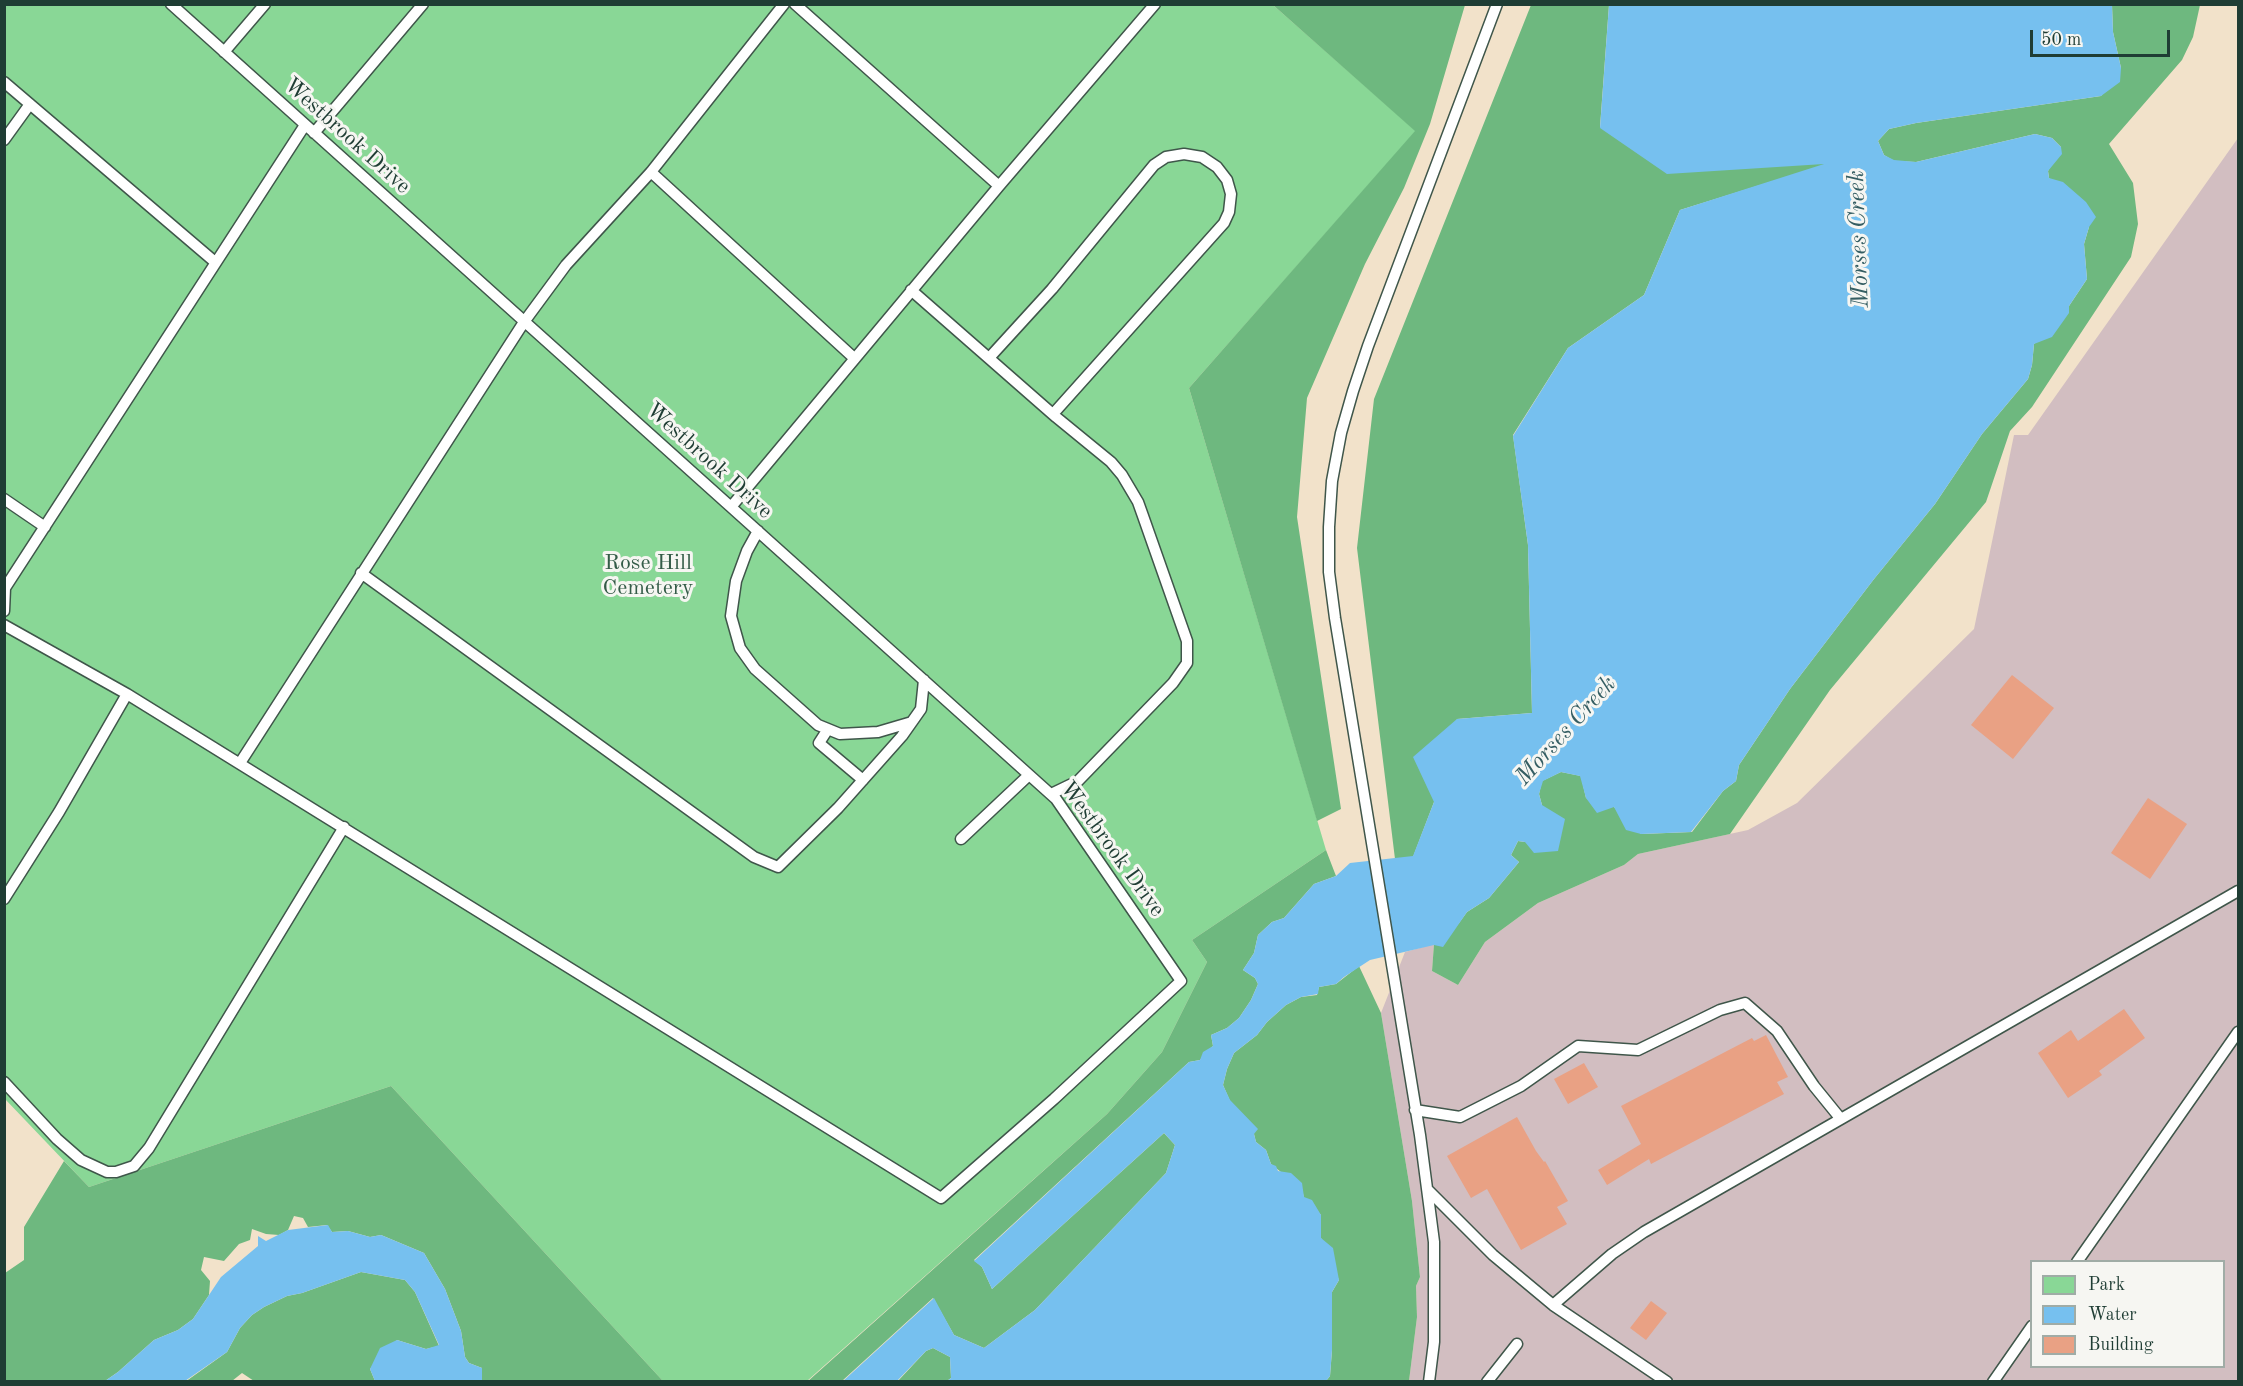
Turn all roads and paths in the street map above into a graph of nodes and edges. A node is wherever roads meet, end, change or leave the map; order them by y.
1 (171, 4) edge
2 (266, 4) edge
3 (423, 4) edge
4 (784, 4) edge
5 (795, 4) edge
6 (1155, 4) edge
7 (1497, 4) edge
8 (224, 52) junction
9 (4, 82) edge
10 (30, 104) junction
11 (305, 125) junction
12 (314, 133) junction
13 (4, 140) edge
14 (651, 172) junction
15 (999, 186) junction
16 (215, 262) junction
17 (911, 290) junction
18 (524, 322) junction
19 (854, 358) junction
20 (989, 358) junction
21 (1053, 414) junction
22 (4, 499) edge
23 (731, 507) junction
24 (45, 527) junction
25 (758, 531) junction
26 (361, 573) junction
27 (4, 611) edge
28 (4, 626) edge
29 (924, 680) junction
30 (127, 694) junction
31 (912, 722) junction
32 (828, 729) junction
33 (240, 763) junction
34 (1029, 776) junction
35 (862, 780) junction
36 (1051, 794) junction
37 (344, 827) junction
38 (961, 839) dead end
39 (2238, 891) edge
40 (4, 898) edge
41 (2238, 1032) edge
42 (4, 1082) edge
43 (1415, 1110) junction
44 (1840, 1118) junction
45 (1428, 1191) junction
46 (2078, 1260) edge
47 (1553, 1305) junction
48 (2030, 1327) edge
49 (1517, 1344) dead end
50 (1429, 1382) edge
51 (1487, 1382) edge
52 (1667, 1382) edge
53 (1993, 1382) edge

1 - 8 lane, Westbrook Drive
2 - 8 lane
3 - 12 lane
4 - 14 lane
5 - 15 lane
6 - 15 lane
7 - 43 lane
8 - 11 lane, Westbrook Drive
9 - 10 lane
10 - 13 lane
10 - 16 lane
11 - 12 lane, Westbrook Drive
11 - 16 lane
12 - 18 lane, Westbrook Drive
14 - 18 lane
14 - 19 lane
15 - 17 lane
16 - 24 lane
17 - 19 lane
17 - 20 lane
18 - 23 lane, Westbrook Drive
18 - 26 lane
19 - 23 lane
20 - 21 lane
20 - 21 lane
21 - 36 lane
22 - 24 lane
23 - 25 lane, Westbrook Drive
24 - 27 lane
25 - 29 lane, Westbrook Drive
25 - 32 lane
26 - 33 lane
26 - 35 lane
28 - 30 lane
29 - 31 lane
29 - 34 lane, Westbrook Drive
30 - 33 lane
30 - 40 lane
31 - 32 lane
31 - 35 lane
32 - 35 lane
33 - 37 lane
34 - 36 lane, Westbrook Drive
34 - 38 lane
36 - 37 lane, Westbrook Drive
37 - 42 lane
39 - 44 lane
41 - 46 lane
43 - 44 lane
43 - 45 lane
44 - 47 lane
45 - 47 lane
45 - 50 lane
47 - 52 lane
48 - 53 lane
49 - 51 lane

